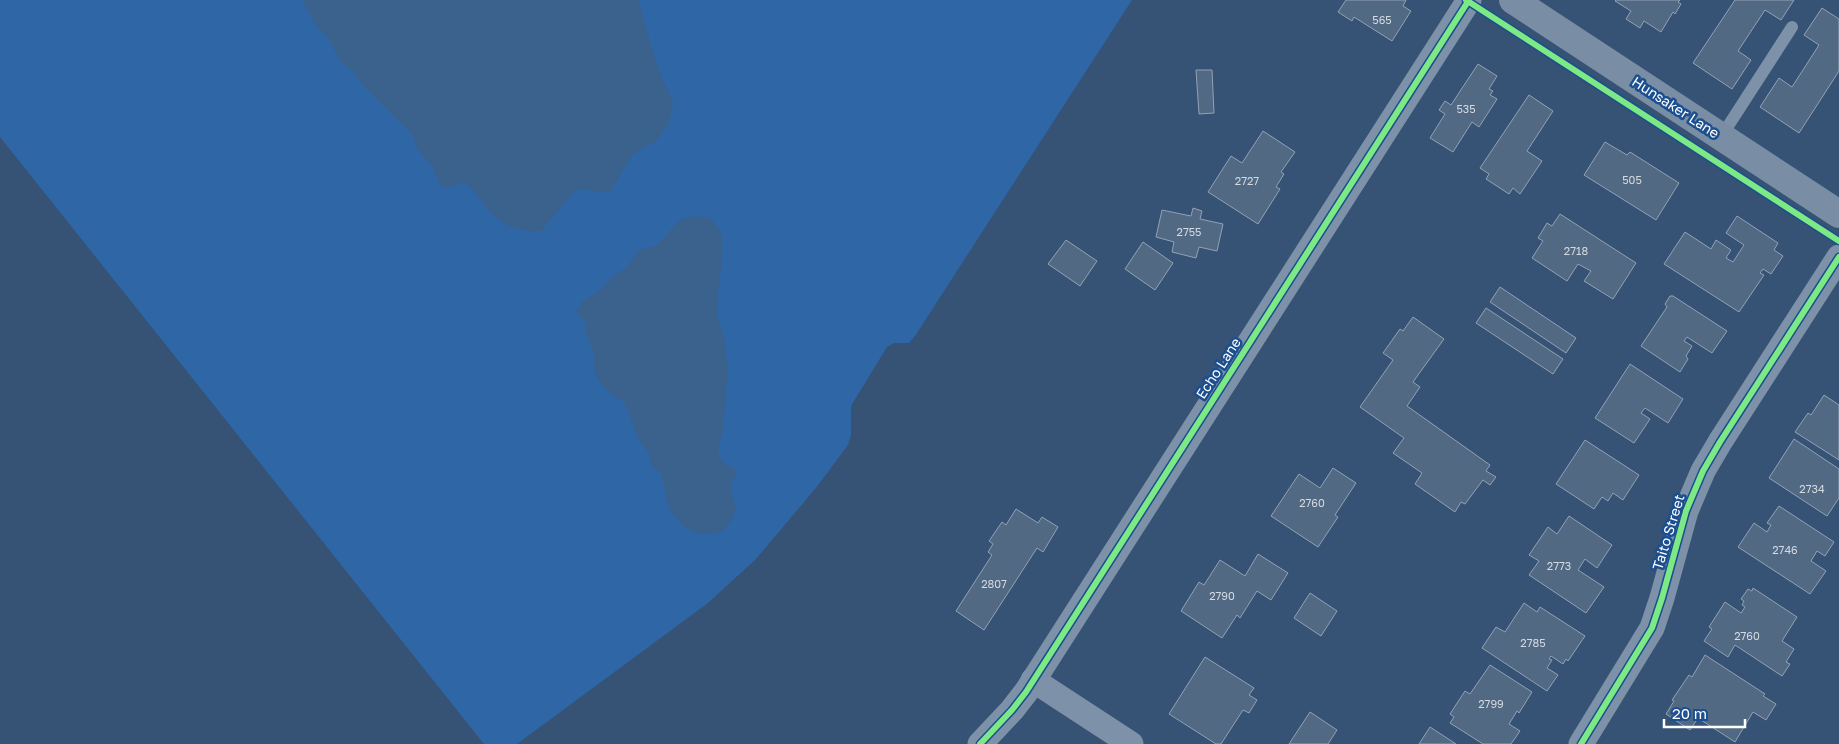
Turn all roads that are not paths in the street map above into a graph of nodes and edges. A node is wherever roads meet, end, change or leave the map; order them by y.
1 (1469, 0) edge
2 (1512, 0) edge
3 (1792, 27) dead end
4 (1721, 137) junction
5 (1839, 214) edge
6 (1839, 257) edge
7 (1033, 680) junction
8 (980, 744) edge
9 (1131, 744) edge
10 (1581, 744) edge

1 - 7 street, Echo Lane
2 - 4 street, Hunsaker Lane
3 - 4 lane
4 - 5 street, Hunsaker Lane
6 - 10 street, Taito Street
7 - 8 street, Echo Lane
7 - 9 street

